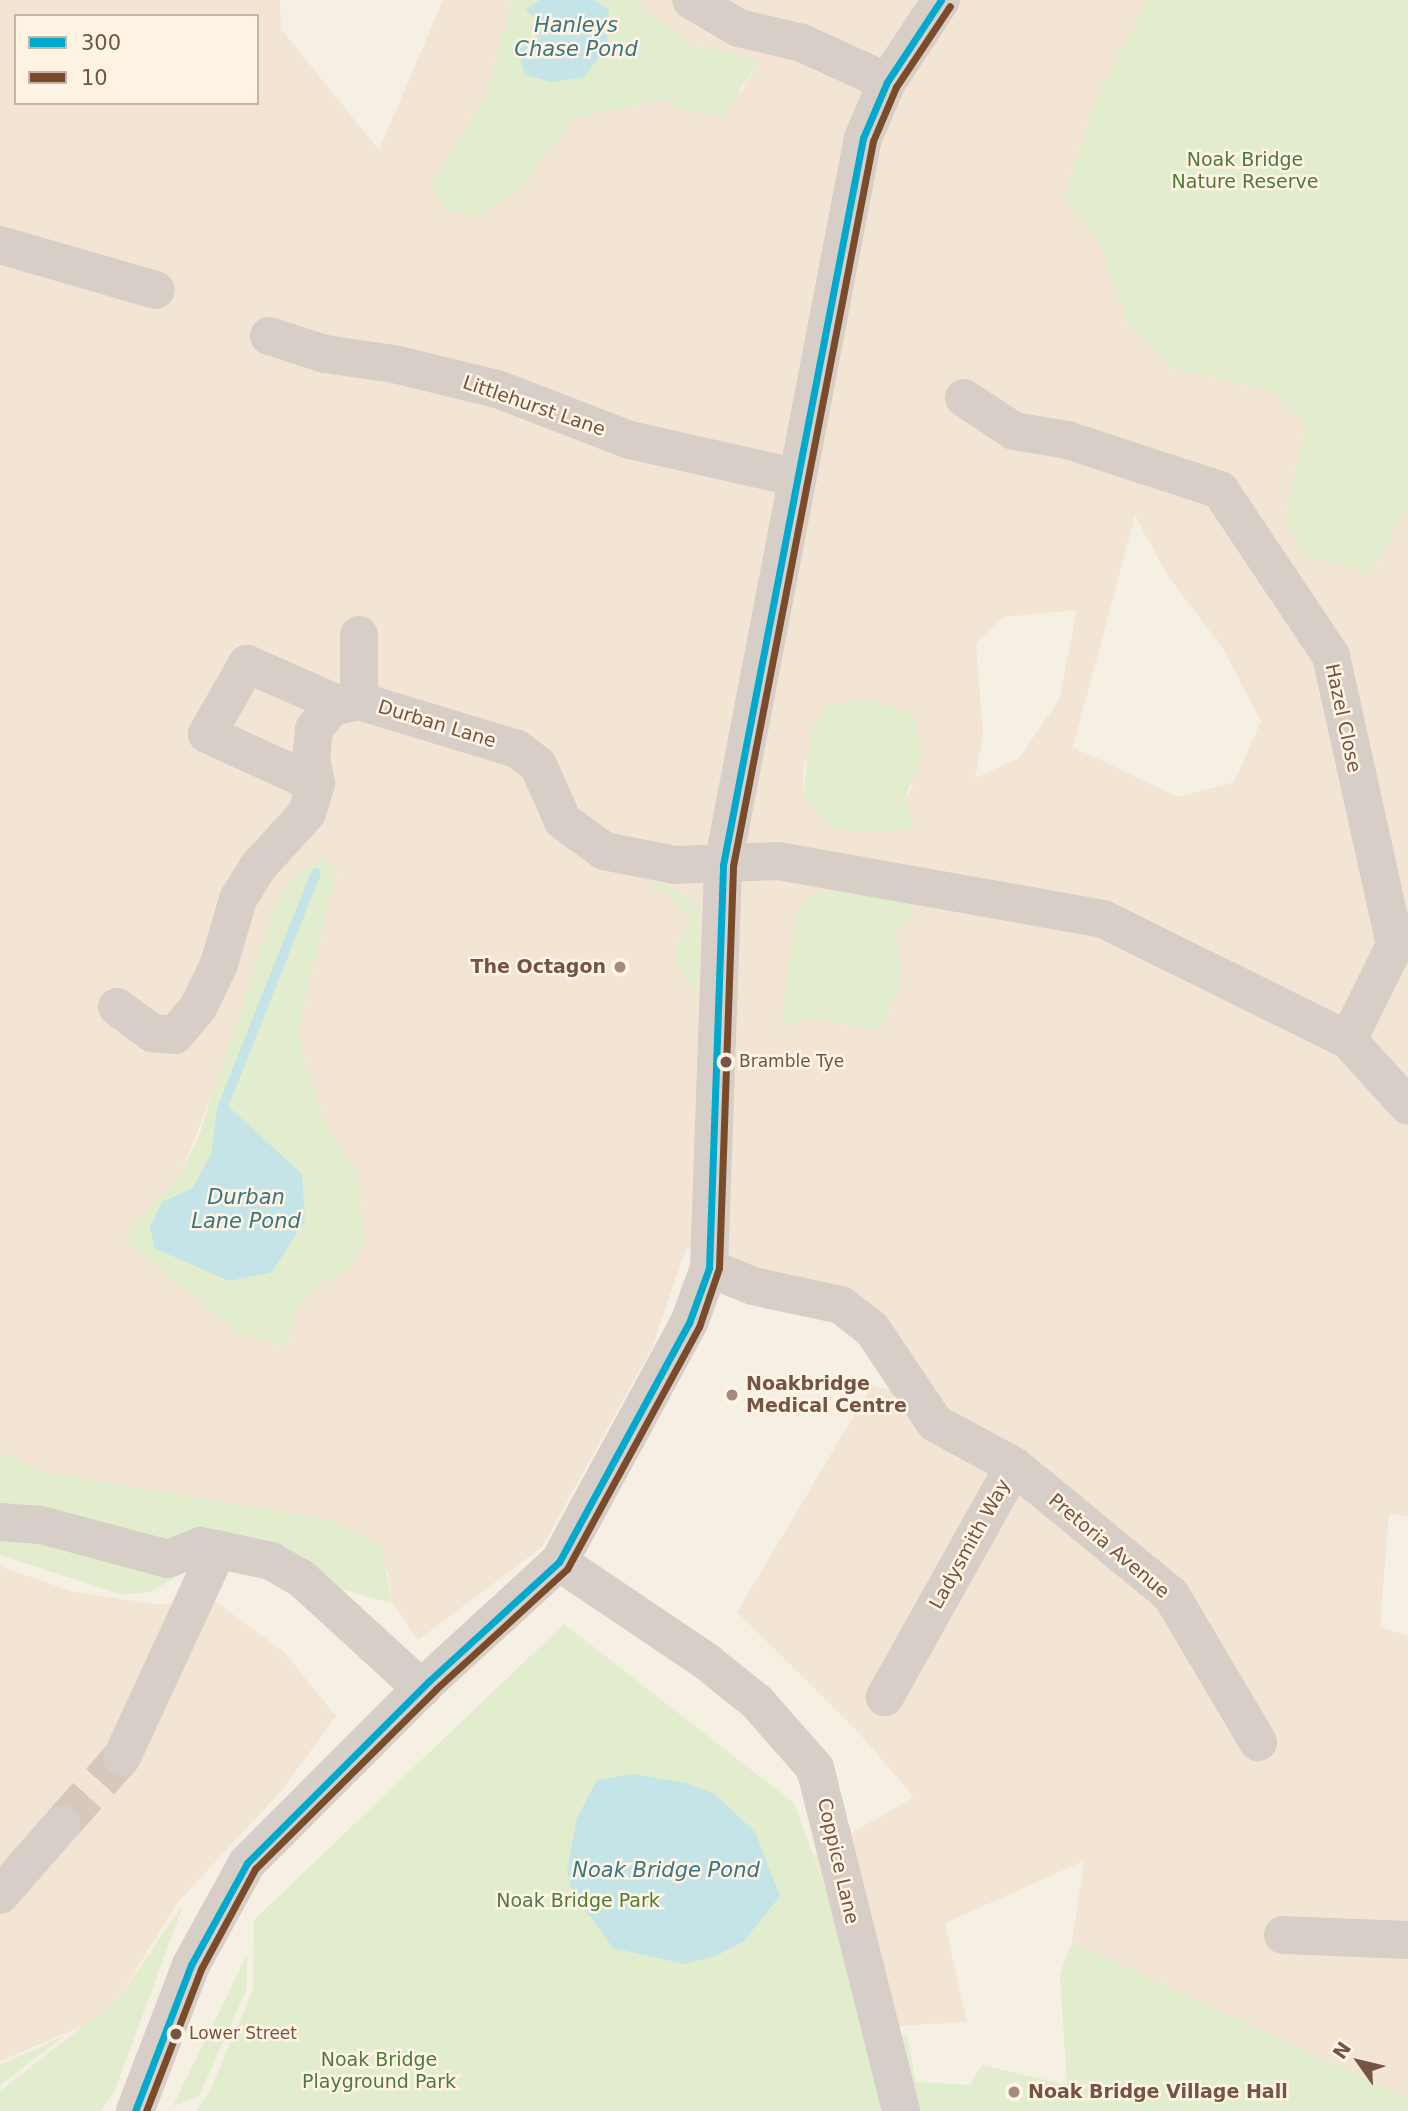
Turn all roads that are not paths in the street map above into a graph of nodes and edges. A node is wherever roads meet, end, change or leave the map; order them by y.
1 (691, 0) edge
2 (941, 0) edge
3 (887, 82) junction
4 (0, 245) edge
5 (156, 290) dead end
6 (269, 336) dead end
7 (964, 398) dead end
8 (798, 478) junction
9 (359, 635) dead end
10 (349, 703) junction
11 (316, 784) junction
12 (723, 865) junction
13 (117, 1007) dead end
14 (1348, 1040) junction
15 (1408, 1106) edge
16 (709, 1268) junction
17 (1014, 1466) junction
18 (0, 1522) edge
19 (218, 1549) junction
20 (559, 1562) junction
21 (422, 1689) junction
22 (885, 1697) dead end
23 (1258, 1742) dead end
24 (121, 1757) tunnel mouth
25 (62, 1824) tunnel mouth
26 (0, 1895) edge
27 (1283, 1935) dead end
28 (1408, 1940) edge
29 (135, 2111) edge
30 (901, 2111) edge

1 - 3 street
2 - 3 street
3 - 8 street
4 - 5 street
6 - 8 street, Littlehurst Lane
7 - 14 street, Hazel Close
8 - 12 street
9 - 10 street
10 - 11 street
10 - 11 street, Durban Lane
10 - 12 street, Durban Lane
11 - 13 street
12 - 14 street
12 - 16 street
14 - 15 street
16 - 17 street, Ladysmith Way
16 - 20 street
17 - 22 street, Ladysmith Way
17 - 23 street, Pretoria Avenue
18 - 19 street
19 - 21 street
19 - 24 street
20 - 21 street
20 - 30 street, Coppice Lane
21 - 29 street
25 - 26 street
27 - 28 street

